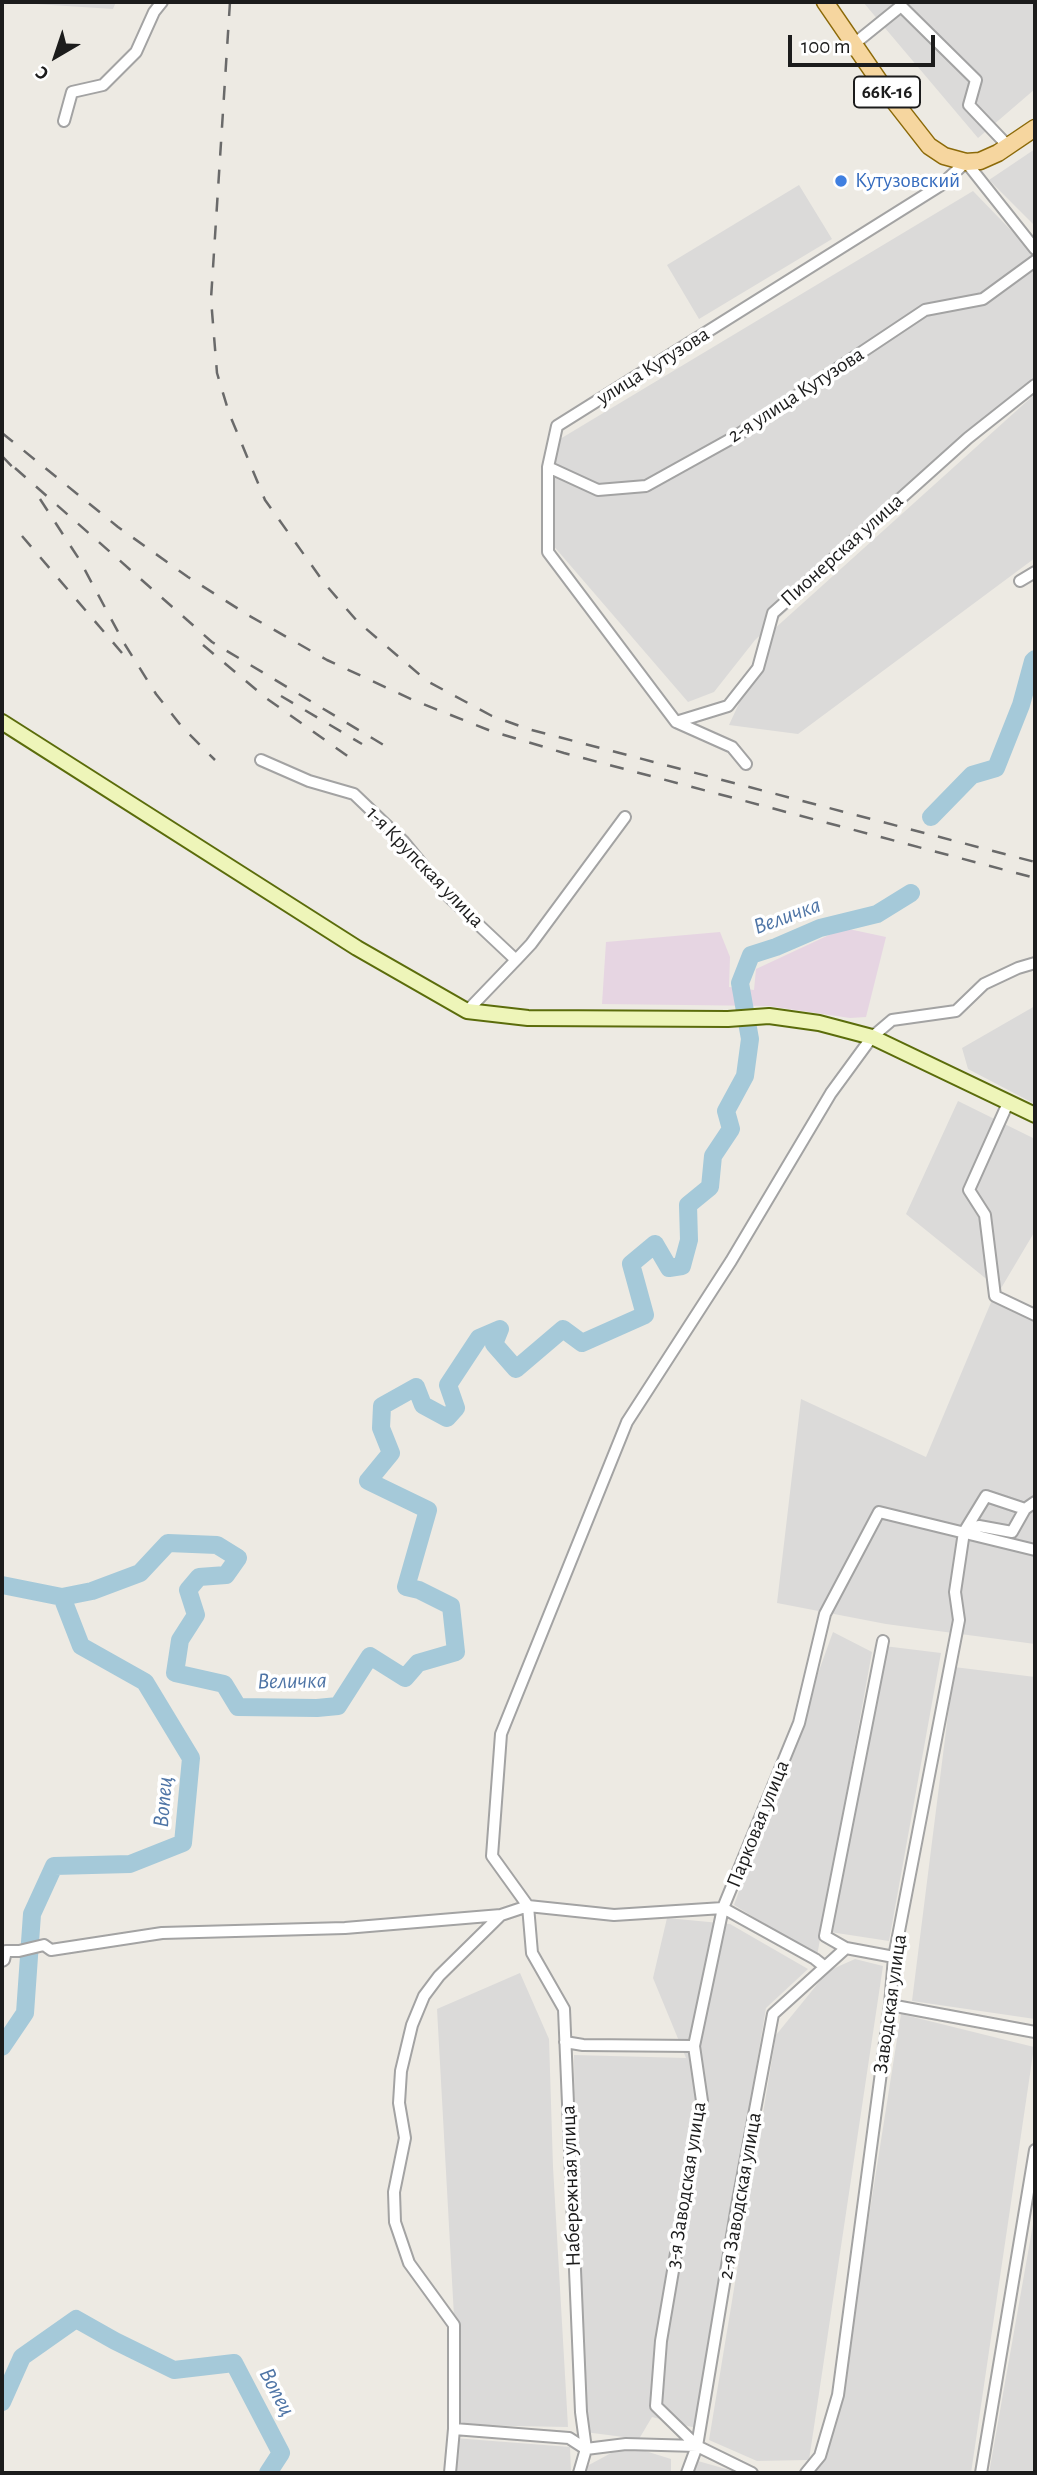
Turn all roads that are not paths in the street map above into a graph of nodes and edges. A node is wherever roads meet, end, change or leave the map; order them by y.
1 (162, 2) edge
2 (825, 2) edge
3 (903, 4) edge
4 (854, 44) junction
5 (64, 121) dead end
6 (1035, 128) edge
7 (1008, 146) junction
8 (966, 162) junction
9 (1035, 250) edge
10 (1035, 261) edge
11 (1035, 385) edge
12 (548, 467) junction
13 (1035, 572) edge
14 (1020, 581) dead end
15 (2, 722) edge
16 (676, 722) junction
17 (261, 760) dead end
18 (746, 764) dead end
19 (625, 817) dead end
20 (516, 960) junction
21 (1035, 963) edge
22 (467, 1011) junction
23 (872, 1037) junction
24 (1008, 1102) junction
25 (1035, 1115) edge
26 (1035, 1315) edge
27 (1035, 1502) edge
28 (1025, 1509) junction
29 (964, 1532) junction
30 (1035, 1550) edge
31 (883, 1640) dead end
32 (528, 1906) junction
33 (723, 1908) junction
34 (500, 1915) junction
35 (846, 1948) junction
36 (894, 1957) junction
37 (2, 1961) edge
38 (825, 1967) junction
39 (890, 2005) junction
40 (1035, 2032) edge
41 (565, 2042) junction
42 (694, 2046) junction
43 (1035, 2150) edge
44 (454, 2429) junction
45 (697, 2446) junction
46 (586, 2449) junction
47 (450, 2473) edge
48 (579, 2473) edge
49 (687, 2473) edge
50 (752, 2473) edge
51 (806, 2473) edge
52 (981, 2473) edge

1 - 5 street
2 - 4 main road, 66К-16
3 - 4 street
3 - 7 street
4 - 8 main road, 66К-16
6 - 7 main road, улица Кутузова
7 - 8 main road, улица Кутузова
8 - 9 street
8 - 12 street, улица Кутузова
10 - 12 street, 2-я улица Кутузова
11 - 16 street, Пионерская улица
12 - 16 street, улица Кутузова
13 - 14 street
15 - 22 street
16 - 18 street
17 - 20 street, 1-я Крупская улица
19 - 20 street
20 - 22 street
21 - 23 street
22 - 23 street
23 - 24 street
23 - 32 street
24 - 25 street
24 - 26 street
27 - 28 street
28 - 29 street
28 - 29 street
29 - 30 street
29 - 33 street, Парковая улица
29 - 36 street, Заводская улица
31 - 35 street
32 - 33 street, Парковая улица
32 - 34 street, Парковая улица
32 - 41 street, Набережная улица
33 - 38 street
33 - 42 street, 3-я Заводская улица
34 - 37 street
34 - 44 street, Парковая улица
35 - 36 street
35 - 38 street, 2-я Заводская улица
36 - 39 street, Заводская улица
38 - 45 street, 2-я Заводская улица
39 - 40 street
39 - 51 street, Заводская улица
41 - 42 street
41 - 46 street, Набережная улица
42 - 45 street, 3-я Заводская улица
43 - 52 street
44 - 46 street
44 - 47 street, Парковая улица
45 - 46 street
45 - 49 street, 2-я Заводская улица
45 - 50 street
46 - 48 street, Набережная улица

